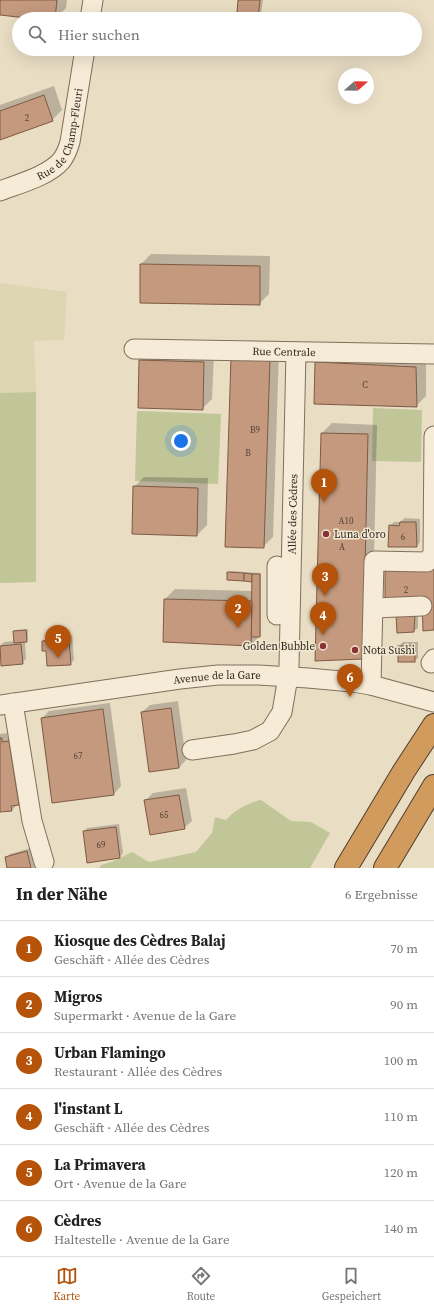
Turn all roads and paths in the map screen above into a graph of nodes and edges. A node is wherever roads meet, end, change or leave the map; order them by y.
1 (93, 0) edge
2 (91, 12) edge
3 (84, 56) edge
4 (0, 191) edge
5 (134, 349) dead end
6 (296, 352) junction
7 (434, 354) edge
8 (434, 436) edge
9 (301, 501) dead end
10 (284, 569) junction
11 (422, 606) dead end
12 (374, 608) junction
13 (288, 677) junction
14 (371, 685) junction
15 (434, 702) edge
16 (6, 704) edge
17 (434, 725) edge
18 (192, 750) dead end
19 (434, 786) edge
20 (44, 862) dead end
21 (346, 868) edge
22 (385, 868) edge

1 - 2 street
3 - 4 street, Rue de Champ-Fleuri
5 - 6 street, Rue Centrale
6 - 7 street, Rue Centrale
6 - 10 street, Allée des Cèdres
8 - 12 street
9 - 10 street
10 - 13 street, Allée des Cèdres
11 - 12 street
12 - 14 street
13 - 14 street, Avenue de la Gare
13 - 16 street, Avenue de la Gare
13 - 18 street, Allée des Cèdres
14 - 15 street, Avenue de la Gare
16 - 20 street
17 - 21 highway
19 - 22 highway

